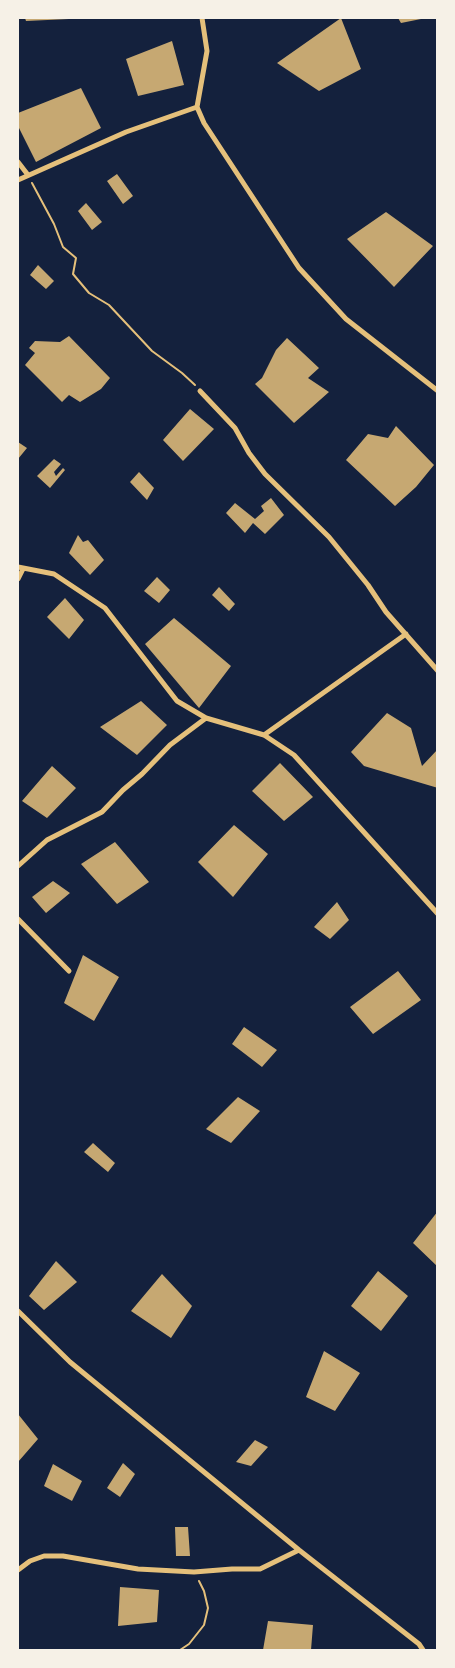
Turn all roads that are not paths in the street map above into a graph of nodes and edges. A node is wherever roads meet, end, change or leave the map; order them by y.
1 (202, 18) edge
2 (197, 107) junction
3 (18, 162) edge
4 (28, 175) junction
5 (18, 180) edge
6 (200, 391) road end
7 (438, 391) edge
8 (20, 568) edge
9 (18, 579) edge
10 (406, 634) junction
11 (438, 671) edge
12 (206, 718) junction
13 (264, 735) junction
14 (18, 866) edge
15 (438, 914) edge
16 (18, 919) edge
17 (69, 970) dead end
18 (18, 1311) edge
19 (299, 1550) junction
20 (18, 1570) edge
21 (423, 1650) edge

1 - 2 street
2 - 4 street
2 - 7 street
3 - 4 street
4 - 5 street
6 - 10 street
8 - 9 street
8 - 12 street
10 - 11 street
10 - 13 street
12 - 13 street
12 - 14 street
13 - 15 street
16 - 17 street
18 - 19 street
19 - 20 street
19 - 21 street

